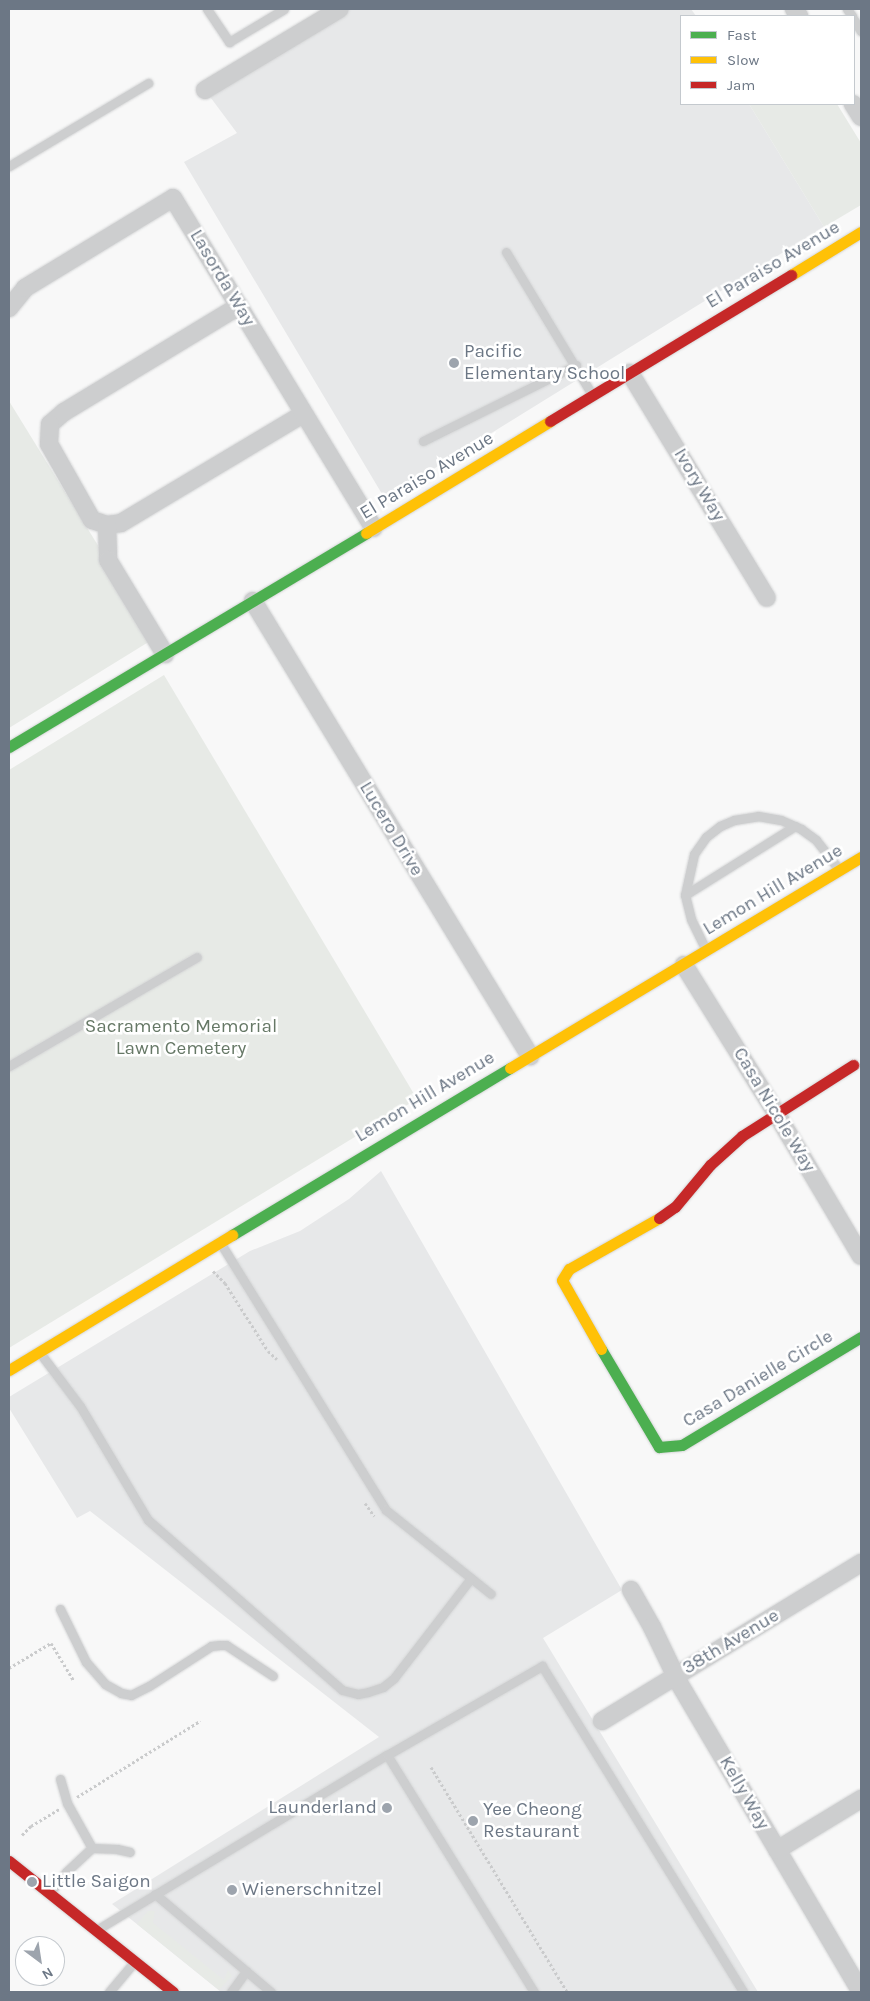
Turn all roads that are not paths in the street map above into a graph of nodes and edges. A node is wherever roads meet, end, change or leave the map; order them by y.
1 (208, 9) edge
2 (284, 9) edge
3 (340, 9) edge
4 (148, 83) dead end
5 (206, 90) dead end
6 (854, 105) edge
7 (861, 117) edge
8 (9, 166) edge
9 (861, 232) edge
10 (506, 252) dead end
11 (239, 306) junction
12 (9, 308) edge
13 (576, 365) junction
14 (630, 373) junction
15 (593, 395) junction
16 (304, 414) junction
17 (422, 442) dead end
18 (107, 525) junction
19 (374, 528) junction
20 (767, 598) dead end
21 (254, 601) junction
22 (165, 654) junction
23 (9, 747) edge
24 (795, 826) junction
25 (861, 857) edge
26 (840, 870) junction
27 (685, 895) junction
28 (707, 951) junction
29 (197, 957) dead end
30 (684, 965) junction
31 (530, 1056) junction
32 (853, 1065) dead end
33 (9, 1066) edge
34 (776, 1113) junction
35 (220, 1242) junction
36 (861, 1256) edge
37 (861, 1337) edge
38 (39, 1352) junction
39 (9, 1370) edge
40 (861, 1563) edge
41 (471, 1578) junction
42 (631, 1590) dead end
43 (490, 1594) dead end
44 (60, 1609) dead end
45 (676, 1675) junction
46 (273, 1676) dead end
47 (602, 1721) dead end
48 (387, 1755) junction
49 (60, 1779) dead end
50 (861, 1799) edge
51 (92, 1848) junction
52 (777, 1850) junction
53 (130, 1852) dead end
54 (9, 1861) edge
55 (49, 1893) junction
56 (155, 1894) junction
57 (96, 1930) junction
58 (135, 1962) junction
59 (246, 1971) junction
60 (109, 1992) edge
61 (173, 1992) edge
62 (231, 1992) edge
63 (271, 1992) edge
64 (534, 1992) edge
65 (743, 1992) edge
66 (861, 1992) edge

1 - 2 lane
3 - 5 street
4 - 8 lane
6 - 7 street
9 - 14 street, El Paraiso Avenue
10 - 13 lane
11 - 12 street, Lasorda Way
11 - 16 street, Lasorda Way
11 - 18 street
13 - 15 lane
13 - 17 lane
14 - 15 street, El Paraiso Avenue
14 - 20 street, Ivory Way
15 - 19 street, El Paraiso Avenue
16 - 18 street
16 - 19 street, Lasorda Way
18 - 22 street
19 - 21 street, El Paraiso Avenue
21 - 22 street, El Paraiso Avenue
21 - 31 street, Lucero Drive
22 - 23 street, El Paraiso Avenue
24 - 26 lane
24 - 27 lane
24 - 27 lane
25 - 26 street, Lemon Hill Avenue
26 - 28 street, Lemon Hill Avenue
27 - 28 lane
28 - 30 street, Lemon Hill Avenue
29 - 33 lane
30 - 31 street, Lemon Hill Avenue
30 - 34 street, Casa Nicole Way
31 - 35 street, Lemon Hill Avenue
32 - 34 street
34 - 36 street, Casa Nicole Way
34 - 37 street, Casa Danielle Circle
35 - 38 street, Lemon Hill Avenue
35 - 41 lane
38 - 39 street, Lemon Hill Avenue
38 - 41 lane
40 - 45 street, 38th Avenue
41 - 43 lane
42 - 45 street, Kelly Way
44 - 46 lane
45 - 47 street, 38th Avenue
45 - 52 street, Kelly Way
48 - 56 lane
48 - 64 lane
48 - 65 lane
49 - 51 lane
50 - 52 street
51 - 53 lane
51 - 55 lane
52 - 66 street, Kelly Way
54 - 55 street
55 - 57 street
56 - 57 lane
56 - 59 lane
57 - 58 street
58 - 60 lane
58 - 61 street
59 - 62 lane
59 - 63 lane

